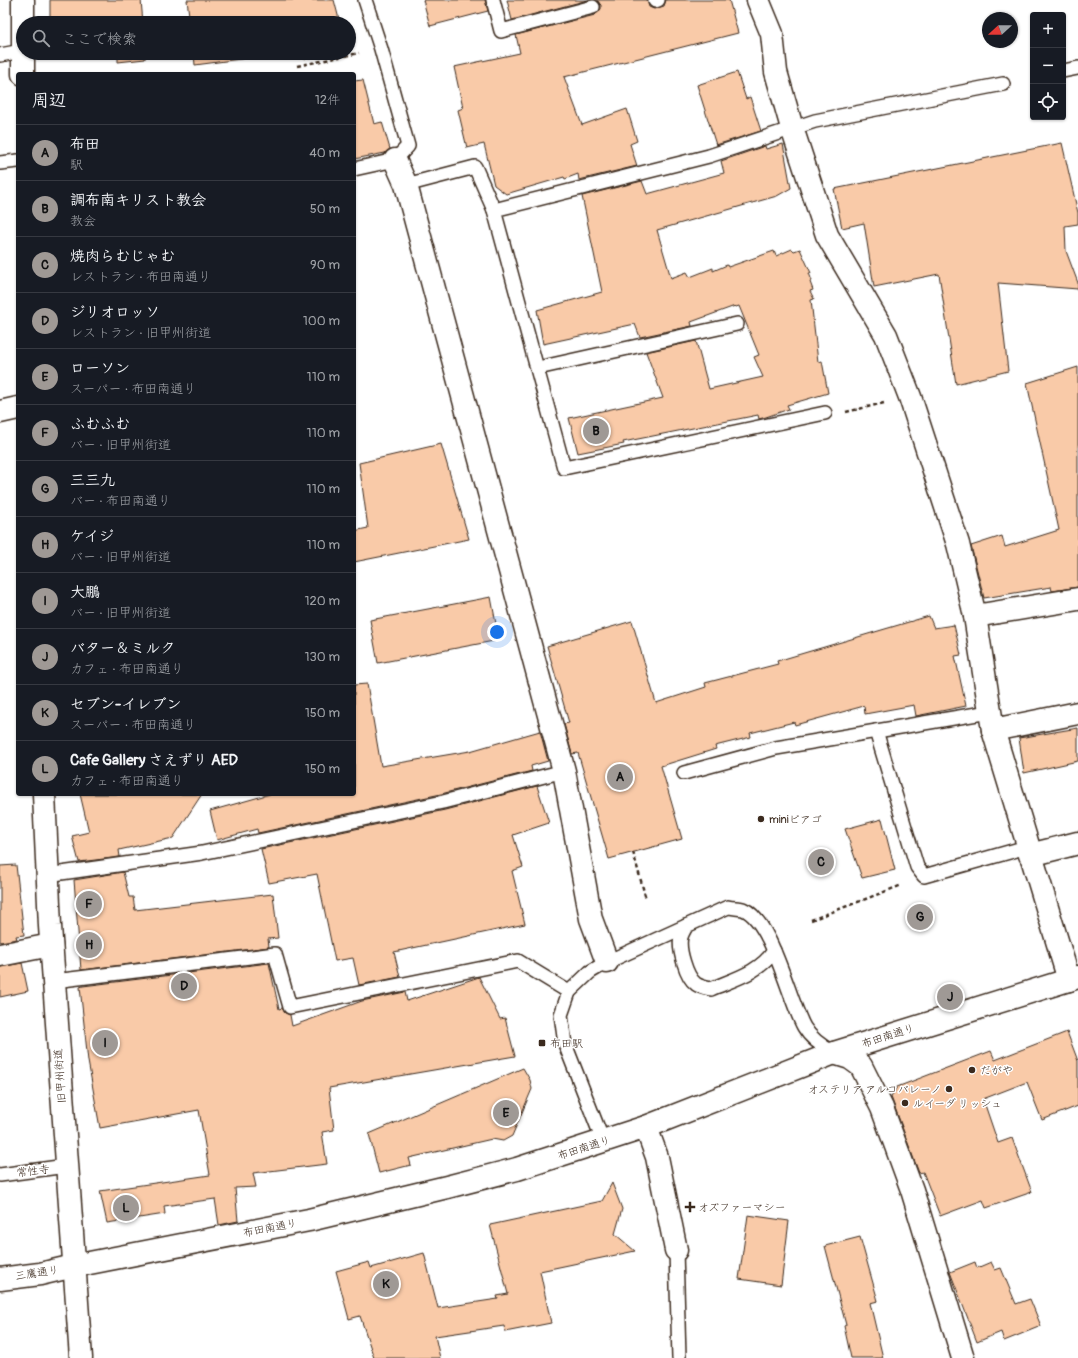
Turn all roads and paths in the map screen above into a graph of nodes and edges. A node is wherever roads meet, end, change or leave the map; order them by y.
1 (23, 0) edge
2 (365, 0) edge
3 (493, 0) edge
4 (758, 0) edge
5 (593, 7) dead end
6 (23, 16) edge
7 (381, 49) junction
8 (16, 52) edge
9 (356, 54) edge
10 (0, 55) edge
11 (22, 60) edge
12 (327, 60) edge
13 (297, 66) dead end
14 (1078, 68) edge
15 (1066, 70) edge
16 (23, 72) edge
17 (1003, 84) dead end
18 (792, 128) junction
19 (395, 160) junction
20 (16, 161) edge
21 (0, 164) edge
22 (356, 169) edge
23 (406, 184) junction
24 (494, 210) junction
25 (737, 324) dead end
26 (538, 368) junction
27 (910, 397) junction
28 (16, 408) edge
29 (0, 412) edge
30 (825, 413) joint
31 (1078, 598) edge
32 (975, 616) junction
33 (1078, 713) edge
34 (991, 721) junction
35 (876, 731) junction
36 (564, 771) junction
37 (684, 773) dead end
38 (44, 796) edge
39 (1078, 843) edge
40 (1029, 851) junction
41 (633, 852) dead end
42 (47, 875) junction
43 (924, 876) junction
44 (646, 899) dead end
45 (811, 920) dead end
46 (686, 926) junction
47 (51, 945) junction
48 (774, 951) junction
49 (0, 955) edge
50 (607, 962) junction
51 (1073, 979) edge
52 (54, 982) junction
53 (569, 992) junction
54 (834, 1053) junction
55 (646, 1127) junction
56 (604, 1142) junction
57 (66, 1166) junction
58 (0, 1175) edge
59 (676, 1250) joint
60 (74, 1266) junction
61 (0, 1279) edge
62 (81, 1358) edge
63 (679, 1358) edge
64 (962, 1358) edge

1 - 6 street
2 - 7 lane
3 - 5 lane
4 - 18 street
7 - 9 path
7 - 19 lane
8 - 10 lane
11 - 16 street
12 - 13 path
14 - 15 lane
17 - 18 lane
18 - 24 lane
18 - 27 street
19 - 22 lane
19 - 23 street
20 - 21 lane
23 - 24 lane
23 - 36 street
24 - 26 lane
25 - 26 lane
26 - 30 lane
27 - 30 path
27 - 32 street
28 - 29 street
31 - 32 street
32 - 34 street
33 - 34 street
34 - 35 lane
34 - 40 street
35 - 37 lane
35 - 43 lane
36 - 42 lane
36 - 50 street
38 - 42 street, 旧甲州街道
39 - 40 street
40 - 43 lane
40 - 51 street
41 - 44 path
42 - 47 street, 旧甲州街道
43 - 45 path
46 - 48 lane
46 - 48 lane
46 - 50 lane
47 - 49 street
47 - 52 street, 旧甲州街道
48 - 54 lane
50 - 53 lane
51 - 54 street, 布田南通り
52 - 53 lane
52 - 57 street, 旧甲州街道
53 - 56 lane
54 - 55 street, 布田南通り
54 - 64 street
55 - 56 street, 布田南通り
55 - 59 street
56 - 60 street, 布田南通り
57 - 58 lane, 常性寺
57 - 60 street, 旧甲州街道
59 - 63 lane
60 - 61 street, 三鷹通り
60 - 62 street, 旧甲州街道

